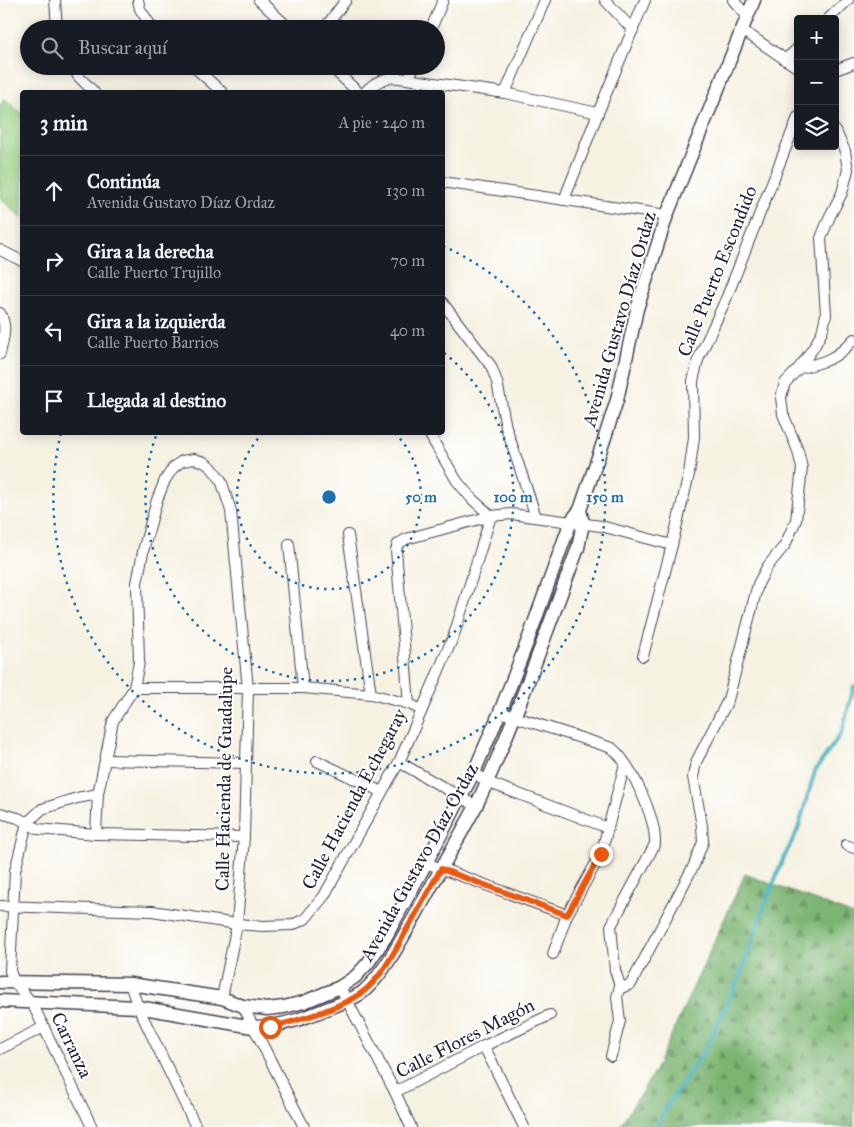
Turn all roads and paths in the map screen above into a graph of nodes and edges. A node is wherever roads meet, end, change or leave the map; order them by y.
1 (55, 0) edge
2 (138, 0) edge
3 (259, 0) edge
4 (346, 0) edge
5 (443, 0) edge
6 (545, 0) edge
7 (605, 0) edge
8 (645, 0) edge
9 (733, 0) edge
10 (754, 0) edge
11 (848, 0) edge
12 (832, 15) edge
13 (748, 16) junction
14 (57, 20) edge
15 (147, 20) edge
16 (280, 20) edge
17 (331, 20) edge
18 (435, 20) edge
19 (634, 30) junction
20 (742, 30) junction
21 (794, 52) edge
22 (785, 60) junction
23 (854, 63) edge
24 (794, 66) edge
25 (839, 69) edge
26 (77, 75) edge
27 (203, 75) edge
28 (340, 75) edge
29 (411, 75) edge
30 (409, 79) junction
31 (92, 90) edge
32 (220, 90) edge
33 (356, 90) edge
34 (367, 90) edge
35 (505, 93) junction
36 (598, 113) junction
37 (794, 127) edge
38 (839, 138) edge
39 (445, 182) edge
40 (564, 200) junction
41 (667, 214) junction
42 (0, 250) edge
43 (20, 259) edge
44 (445, 306) edge
45 (0, 313) edge
46 (854, 339) edge
47 (0, 354) edge
48 (799, 368) junction
49 (430, 435) edge
50 (491, 516) junction
51 (536, 517) junction
52 (577, 522) junction
53 (348, 535) dead end
54 (289, 544) dead end
55 (672, 546) junction
56 (643, 656) dead end
57 (134, 688) junction
58 (303, 688) junction
59 (248, 689) junction
60 (371, 694) junction
61 (409, 704) junction
62 (422, 710) junction
63 (500, 712) junction
64 (514, 716) junction
65 (105, 760) junction
66 (316, 760) dead end
67 (246, 762) junction
68 (399, 762) junction
69 (625, 764) junction
70 (474, 772) junction
71 (487, 782) junction
72 (382, 792) junction
73 (98, 794) junction
74 (461, 798) junction
75 (476, 806) junction
76 (0, 813) edge
77 (27, 823) junction
78 (608, 828) junction
79 (96, 834) junction
80 (244, 837) junction
81 (426, 863) junction
82 (441, 869) junction
83 (0, 906) edge
84 (13, 906) junction
85 (567, 915) junction
86 (237, 924) junction
87 (553, 954) dead end
88 (0, 982) edge
89 (14, 982) junction
90 (130, 984) junction
91 (620, 986) junction
92 (340, 987) junction
93 (222, 998) junction
94 (0, 1001) edge
95 (346, 1001) junction
96 (32, 1003) junction
97 (243, 1006) junction
98 (138, 1007) junction
99 (550, 1015) dead end
100 (44, 1027) junction
101 (254, 1027) junction
102 (484, 1046) junction
103 (0, 1049) edge
104 (611, 1056) dead end
105 (395, 1092) junction
106 (92, 1127) edge
107 (196, 1127) edge
108 (304, 1127) edge
109 (411, 1127) edge
110 (524, 1127) edge

1 - 14 street
2 - 15 street
3 - 16 street
4 - 17 street
5 - 18 street
6 - 35 street
7 - 19 street
8 - 19 street
9 - 13 street
10 - 13 street, Avenida Gustavo Díaz Ordaz
11 - 12 street
13 - 20 street, Avenida Gustavo Díaz Ordaz
19 - 36 street
20 - 22 street
20 - 41 street, Avenida Gustavo Díaz Ordaz
21 - 22 street
22 - 24 street
23 - 25 street
26 - 31 street
27 - 32 street
28 - 33 street
29 - 30 street
30 - 34 street
30 - 35 street
35 - 36 street
36 - 40 street
37 - 55 street, Calle Puerto Escondido
38 - 48 street
39 - 40 street
40 - 41 street
41 - 52 street, Avenida Gustavo Díaz Ordaz
42 - 43 street
44 - 51 street
45 - 47 street
46 - 48 street
48 - 91 street
49 - 50 street
50 - 51 street
50 - 61 street
50 - 62 street, Calle Hacienda Echegaray
51 - 52 street
52 - 55 street
52 - 63 street, Avenida Gustavo Díaz Ordaz
52 - 64 street, Avenida Gustavo Díaz Ordaz
53 - 60 street
54 - 58 street
55 - 56 street, Calle Puerto Escondido
57 - 59 street
57 - 59 street, Calle Hacienda de Guadalupe
57 - 65 street, Calle Hacienda de Guadalupe
58 - 59 street
58 - 60 street
59 - 67 street, Calle Hacienda de Guadalupe
60 - 61 street
61 - 62 street
62 - 68 street, Calle Hacienda Echegaray
63 - 64 street
63 - 70 street, Avenida Gustavo Díaz Ordaz
64 - 69 street
64 - 71 street, Avenida Gustavo Díaz Ordaz
65 - 67 street
65 - 73 street, Calle Hacienda de Guadalupe
66 - 72 street
67 - 80 street, Calle Hacienda de Guadalupe
68 - 72 street, Calle Hacienda Echegaray
68 - 74 street
69 - 78 street
69 - 91 street
70 - 71 street
70 - 74 street, Avenida Gustavo Díaz Ordaz
71 - 75 street, Avenida Gustavo Díaz Ordaz
71 - 78 street
72 - 86 street, Calle Hacienda Echegaray
73 - 77 street
73 - 79 street, Calle Hacienda de Guadalupe
74 - 75 street
74 - 81 street, Avenida Gustavo Díaz Ordaz
75 - 82 street, Avenida Gustavo Díaz Ordaz
76 - 77 street
77 - 79 street
77 - 84 street
78 - 85 street
79 - 80 street
80 - 86 street, Calle Hacienda de Guadalupe
81 - 82 street
81 - 92 street, Avenida Gustavo Díaz Ordaz
82 - 85 street
82 - 95 street, Avenida Gustavo Díaz Ordaz
83 - 84 street, Calle Hacienda Echegaray
84 - 86 street, Calle Hacienda Echegaray
84 - 89 street
85 - 87 street
86 - 93 street, Calle Hacienda de Guadalupe
88 - 89 street, Avenida Gustavo Díaz Ordaz
89 - 90 street, Avenida Gustavo Díaz Ordaz
89 - 96 street, Carranza
90 - 93 street, Avenida Gustavo Díaz Ordaz
90 - 98 street
91 - 104 street
92 - 95 street
92 - 97 street, Avenida Gustavo Díaz Ordaz
93 - 97 street, Avenida Gustavo Díaz Ordaz
94 - 96 street, Avenida Gustavo Díaz Ordaz
95 - 101 street, Avenida Gustavo Díaz Ordaz
95 - 105 street
96 - 98 street, Avenida Gustavo Díaz Ordaz
96 - 100 street, Carranza
97 - 101 street
98 - 101 street, Avenida Gustavo Díaz Ordaz
98 - 107 street
99 - 102 street, Calle Flores Magón
100 - 103 street
100 - 106 street, Carranza
101 - 108 street
102 - 105 street, Calle Flores Magón
102 - 110 street
105 - 109 street

